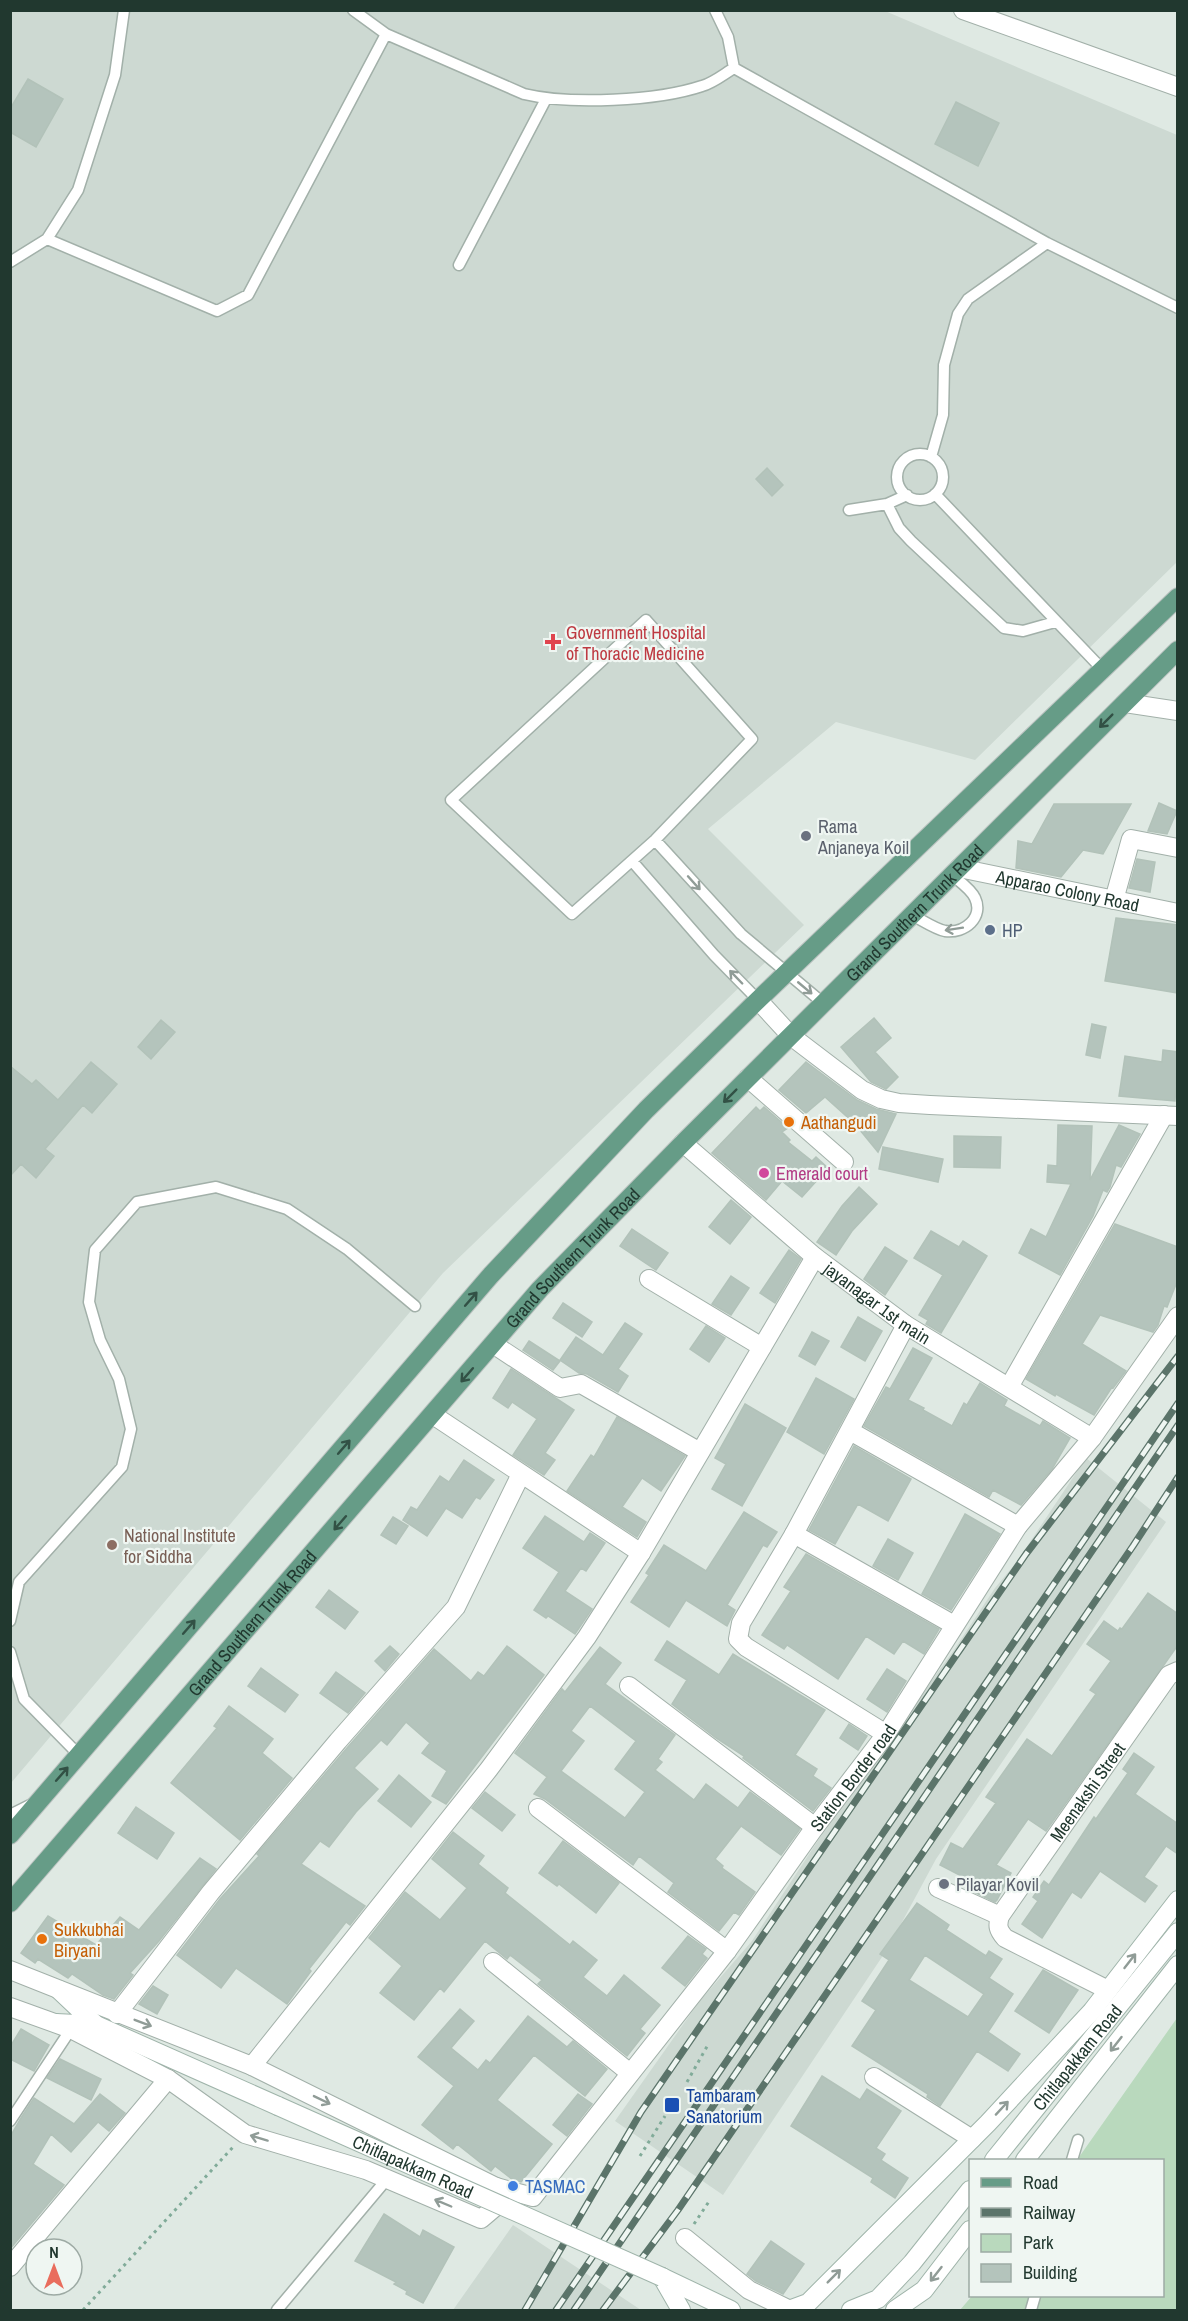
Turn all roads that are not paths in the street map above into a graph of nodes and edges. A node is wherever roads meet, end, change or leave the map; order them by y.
1 (124, 10) edge
2 (353, 10) edge
3 (715, 10) edge
4 (963, 10) edge
5 (987, 14) edge
6 (386, 34) junction
7 (734, 68) junction
8 (1178, 87) edge
9 (546, 99) junction
10 (47, 239) junction
11 (1047, 243) junction
12 (10, 261) edge
13 (459, 265) dead end
14 (1178, 308) edge
15 (931, 457) junction
16 (935, 494) junction
17 (907, 495) junction
18 (887, 504) junction
19 (849, 510) dead end
20 (1178, 597) edge
21 (1055, 622) junction
22 (1178, 650) edge
23 (1102, 669) junction
24 (1125, 703) junction
25 (1178, 711) edge
26 (655, 840) junction
27 (1178, 848) edge
28 (632, 861) junction
29 (955, 871) junction
30 (1114, 900) junction
31 (1178, 913) edge
32 (912, 915) junction
33 (787, 973) junction
34 (758, 1000) junction
35 (824, 1003) junction
36 (791, 1036) junction
37 (748, 1077) junction
38 (1171, 1116) edge
39 (682, 1143) junction
40 (844, 1162) dead end
41 (815, 1257) junction
42 (649, 1280) dead end
43 (415, 1306) dead end
44 (1178, 1316) edge
45 (906, 1325) junction
46 (493, 1344) junction
47 (762, 1347) junction
48 (1009, 1387) junction
49 (433, 1415) junction
50 (849, 1431) junction
51 (1092, 1438) junction
52 (700, 1452) junction
53 (521, 1474) junction
54 (1018, 1526) junction
55 (794, 1534) junction
56 (641, 1554) junction
57 (15, 1578) edge
58 (10, 1621) edge
59 (954, 1626) junction
60 (10, 1652) edge
61 (1178, 1671) edge
62 (629, 1686) dead end
63 (886, 1734) junction
64 (79, 1755) junction
65 (40, 1800) junction
66 (538, 1808) dead end
67 (10, 1815) edge
68 (815, 1827) junction
69 (10, 1835) edge
70 (938, 1888) dead end
71 (1178, 1900) edge
72 (10, 1904) edge
73 (1000, 1916) junction
74 (1178, 1932) edge
75 (727, 1951) junction
76 (493, 1962) dead end
77 (1178, 1965) edge
78 (10, 1970) edge
79 (59, 1990) junction
80 (1108, 1990) junction
81 (10, 2007) edge
82 (117, 2014) junction
83 (96, 2025) junction
84 (63, 2026) junction
85 (252, 2066) junction
86 (630, 2073) junction
87 (874, 2077) dead end
88 (168, 2079) junction
89 (10, 2121) edge
90 (972, 2139) junction
91 (1078, 2140) dead end
92 (995, 2159) edge
93 (1026, 2159) edge
94 (1072, 2159) edge
95 (387, 2179) junction
96 (496, 2187) junction
97 (969, 2191) edge
98 (969, 2231) edge
99 (685, 2238) dead end
100 (10, 2267) edge
101 (662, 2277) junction
102 (807, 2307) edge
103 (277, 2310) edge
104 (681, 2310) edge
105 (730, 2310) edge
106 (789, 2310) edge
107 (850, 2310) edge
108 (895, 2310) edge

1 - 10 lane
2 - 6 lane
3 - 7 lane
4 - 5 street
5 - 8 street
6 - 9 lane
6 - 10 lane
7 - 9 lane
7 - 11 lane
9 - 13 lane
10 - 12 lane
11 - 14 lane
11 - 15 lane
15 - 16 lane
15 - 17 lane
16 - 17 lane
16 - 21 lane
17 - 18 lane
18 - 19 lane
18 - 21 lane
20 - 23 main road
21 - 23 lane
22 - 24 main road, Grand Southern Trunk Road
23 - 33 main road
24 - 25 street
24 -> 29 main road, Grand Southern Trunk Road
26 - 28 lane
26 - 28 lane
26 -> 33 lane
27 - 30 street
34 -> 28 lane
29 - 30 street, Apparao Colony Road
29 - 32 main road, Grand Southern Trunk Road
29 -> 32 lane
30 - 31 street, Apparao Colony Road
32 - 35 main road, Grand Southern Trunk Road
33 - 34 main road
33 -> 35 lane
34 - 36 street
64 -> 34 main road
35 - 36 main road, Grand Southern Trunk Road
36 - 37 main road, Grand Southern Trunk Road
36 - 38 street
37 -> 39 main road, Grand Southern Trunk Road
37 - 40 street
38 - 48 street
39 - 41 street, jayanagar 1st main
39 - 46 main road, Grand Southern Trunk Road
41 - 45 street, jayanagar 1st main
41 - 47 street
42 - 47 street
43 - 57 lane
44 - 51 street, Station Border road
45 - 48 street, jayanagar 1st main
45 - 50 street
46 -> 49 main road, Grand Southern Trunk Road
46 - 52 street
47 - 52 street
48 - 51 street, jayanagar 1st main
49 - 53 street
49 -> 72 main road, Grand Southern Trunk Road
50 - 54 street
50 - 55 street
51 - 54 street, Station Border road
52 - 56 street
53 - 56 street
53 - 82 street
54 - 59 street, Station Border road
55 - 59 street
55 - 63 street
56 - 85 street
57 - 58 lane
59 - 63 street, Station Border road
60 - 64 lane
61 - 73 street, Meenakshi Street
62 - 68 street
63 - 68 street, Station Border road
65 -> 64 main road
65 - 67 lane
65 - 69 main road
66 - 75 street
68 - 75 street, Station Border road
70 - 73 street
80 -> 71 street
73 - 80 street
74 - 92 street, Chitlapakkam Road
75 - 86 street, Station Border road
76 - 86 street
77 -> 93 street
78 - 79 street
79 - 82 street
79 - 83 street
90 -> 80 street
81 - 84 street
82 -> 85 street
83 - 84 street
83 - 101 street, Chitlapakkam Road, bridge
84 - 88 street
84 - 89 lane
85 -> 96 street
86 - 96 street, Station Border road
87 - 90 street
95 -> 88 street
88 - 100 street
102 -> 90 street
91 - 94 lane
96 -> 95 street
95 - 103 lane
97 - 107 street
98 -> 108 street
99 - 106 street
101 - 104 street
101 - 105 street, Chitlapakkam Road
102 - 106 street

